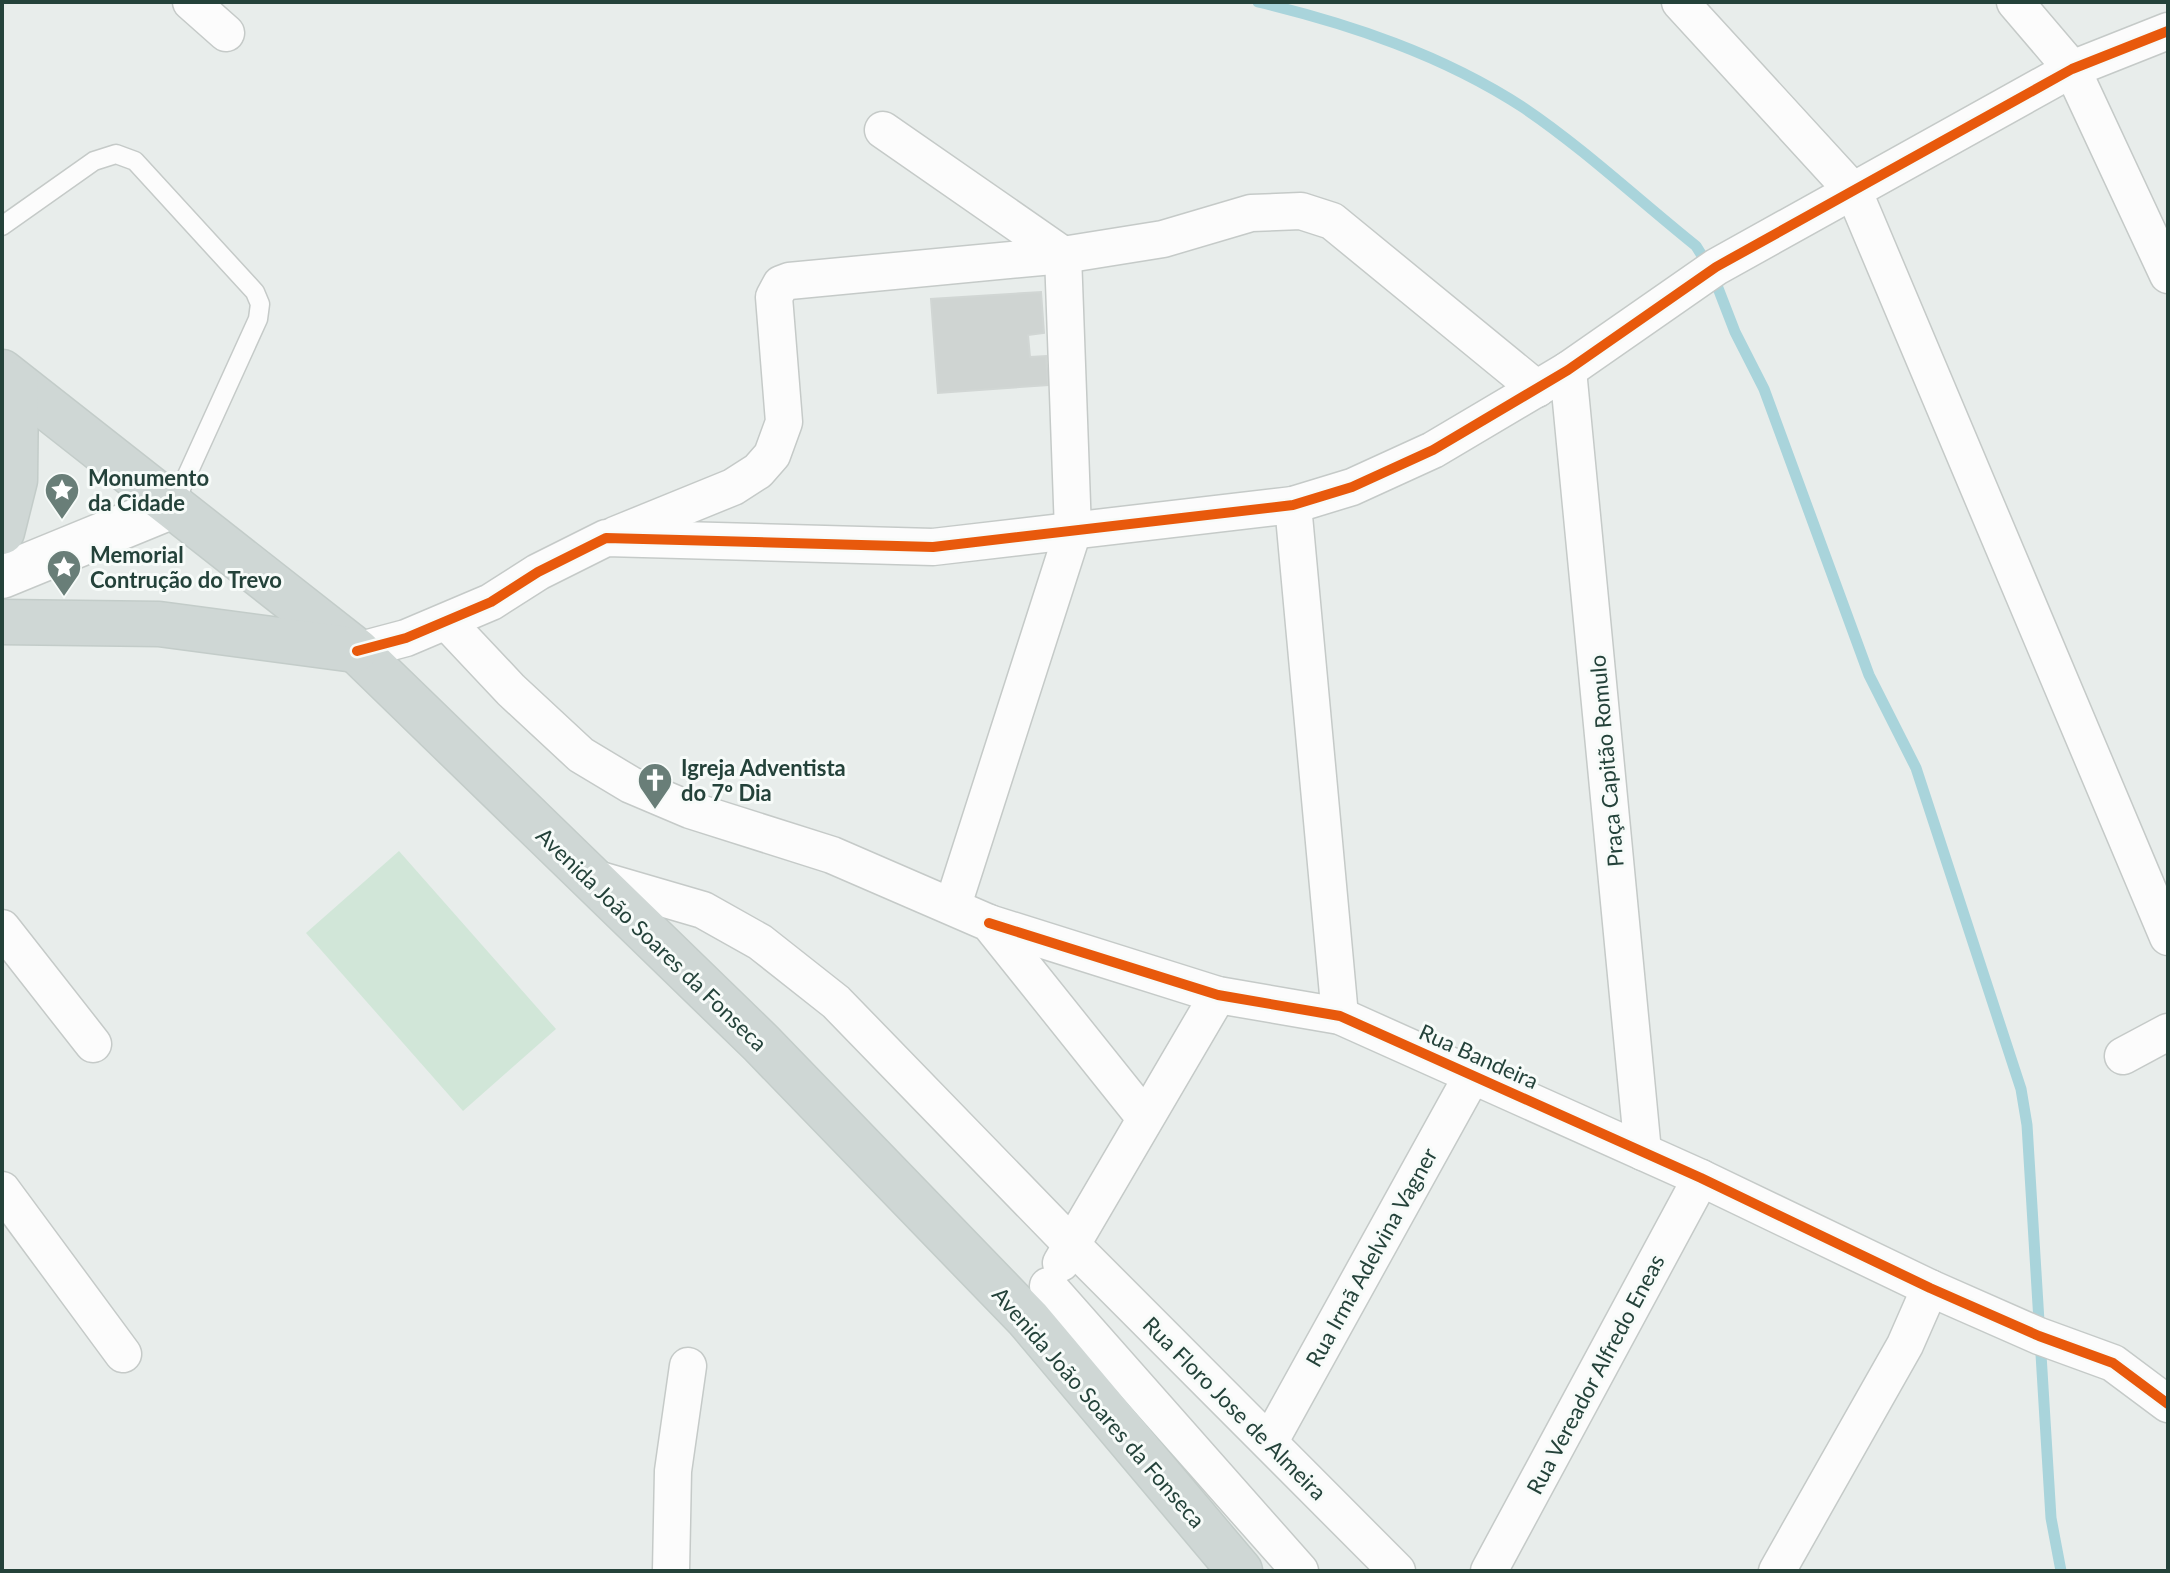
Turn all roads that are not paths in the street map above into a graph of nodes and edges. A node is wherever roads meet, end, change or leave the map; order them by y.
1 (191, 2) edge
2 (1680, 2) edge
3 (2015, 2) edge
4 (2168, 31) edge
5 (226, 33) dead end
6 (2072, 69) junction
7 (883, 130) dead end
8 (1854, 192) junction
9 (2, 226) edge
10 (1063, 255) junction
11 (2168, 275) edge
12 (1568, 370) junction
13 (9, 378) edge
14 (1537, 389) junction
15 (1293, 505) junction
16 (173, 506) junction
17 (1073, 531) junction
18 (2, 532) edge
19 (606, 538) junction
20 (2, 576) edge
21 (2, 622) edge
22 (447, 622) junction
23 (357, 651) junction
24 (585, 875) junction
25 (953, 905) junction
26 (989, 923) junction
27 (2, 928) edge
28 (2168, 937) edge
29 (1218, 995) junction
30 (1340, 1016) junction
31 (2168, 1032) edge
32 (93, 1044) dead end
33 (2123, 1056) dead end
34 (1473, 1074) junction
35 (1145, 1118) junction
36 (1643, 1152) junction
37 (1701, 1178) junction
38 (2, 1190) edge
39 (1072, 1245) junction
40 (1957, 1299) junction
41 (1038, 1302) junction
42 (123, 1354) dead end
43 (688, 1366) dead end
44 (2168, 1404) edge
45 (1270, 1441) junction
46 (671, 1571) edge
47 (1240, 1571) edge
48 (1300, 1571) edge
49 (1397, 1571) edge
50 (1489, 1571) edge
51 (1777, 1571) edge

1 - 5 street
2 - 8 street
3 - 6 street
4 - 6 street
6 - 8 street
6 - 11 street
7 - 10 street
8 - 12 street
8 - 28 street
9 - 16 lane
10 - 14 street
10 - 17 street
10 - 19 street
12 - 14 street
12 - 36 street, Praça Capitão Romulo
13 - 16 main road, Avenida João Soares da Fonseca
13 - 18 main road
14 - 15 street
15 - 17 street
15 - 30 street
16 - 20 street
16 - 23 main road, Avenida João Soares da Fonseca
17 - 19 street
17 - 25 street
19 - 22 street
21 - 23 main road
22 - 23 street
22 - 25 street
23 - 24 main road, Avenida João Soares da Fonseca
24 - 39 street, Rua Floro Jose de Almeira
24 - 41 main road, Avenida João Soares da Fonseca
25 - 26 street
26 - 29 street, Rua Bandeira
26 - 35 street
27 - 32 street
29 - 30 street, Rua Bandeira
29 - 35 street
30 - 34 street, Rua Bandeira
31 - 33 street
34 - 36 street, Rua Bandeira
34 - 45 street, Rua Irmã Adelvina Vagner
35 - 39 street
36 - 37 street, Rua Bandeira
37 - 40 street, Rua Bandeira
37 - 50 street, Rua Vereador Alfredo Eneas
38 - 42 street
39 - 41 street
39 - 45 street, Rua Floro Jose de Almeira
40 - 44 street, Rua Bandeira
40 - 51 street
41 - 47 main road, Avenida João Soares da Fonseca
41 - 48 street
43 - 46 street
45 - 49 street, Rua Floro Jose de Almeira

